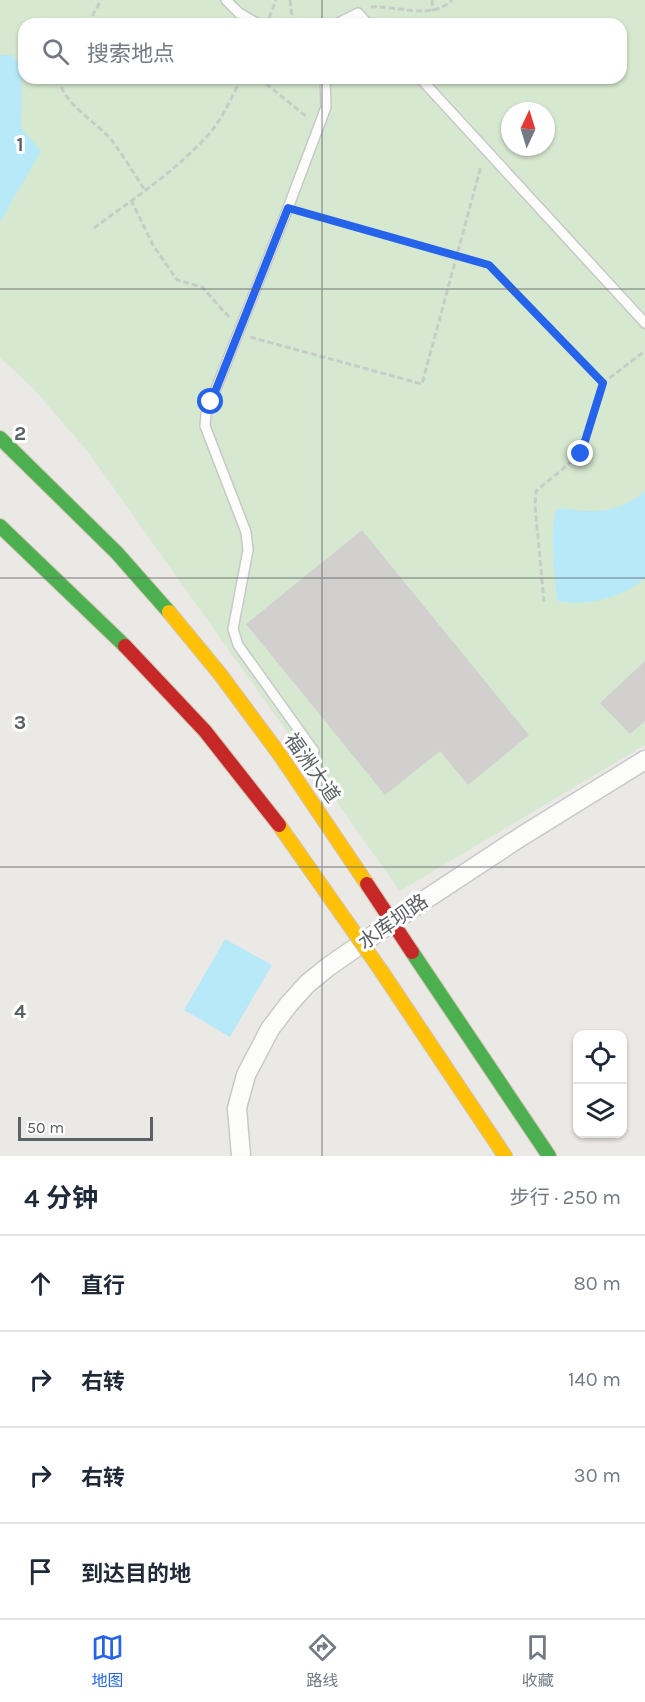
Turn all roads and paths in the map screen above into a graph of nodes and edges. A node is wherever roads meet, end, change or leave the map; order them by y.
1 (101, 0) edge
2 (226, 0) edge
3 (276, 0) edge
4 (290, 0) edge
5 (432, 0) edge
6 (452, 0) edge
7 (433, 11) junction
8 (357, 13) junction
9 (91, 18) edge
10 (248, 18) edge
11 (268, 18) edge
12 (292, 18) edge
13 (347, 18) edge
14 (362, 18) edge
15 (60, 84) edge
16 (238, 84) edge
17 (266, 84) edge
18 (325, 84) edge
19 (426, 84) edge
20 (318, 126) junction
21 (486, 150) junction
22 (144, 190) junction
23 (288, 208) junction
24 (94, 228) dead end
25 (457, 255) junction
26 (645, 323) edge
27 (645, 351) edge
28 (603, 383) junction
29 (422, 384) dead end
30 (0, 438) edge
31 (0, 526) edge
32 (544, 602) dead end
33 (314, 751) dead end
34 (645, 760) edge
35 (241, 1156) edge
36 (505, 1156) edge
37 (549, 1156) edge

1 - 9 path
2 - 10 lane
3 - 11 path
4 - 12 path
5 - 7 path
6 - 7 path
7 - 8 path
8 - 13 lane
8 - 14 lane
15 - 22 path
16 - 22 path
17 - 20 path
18 - 20 lane
19 - 21 lane
20 - 23 lane
21 - 25 path
21 - 26 lane
22 - 24 path
23 - 25 path
23 - 33 lane
25 - 28 path
25 - 29 path
27 - 28 path
28 - 32 path
30 - 37 main road, 福洲大道, bridge
31 - 36 main road, bridge
34 - 35 street, 水库坝路

